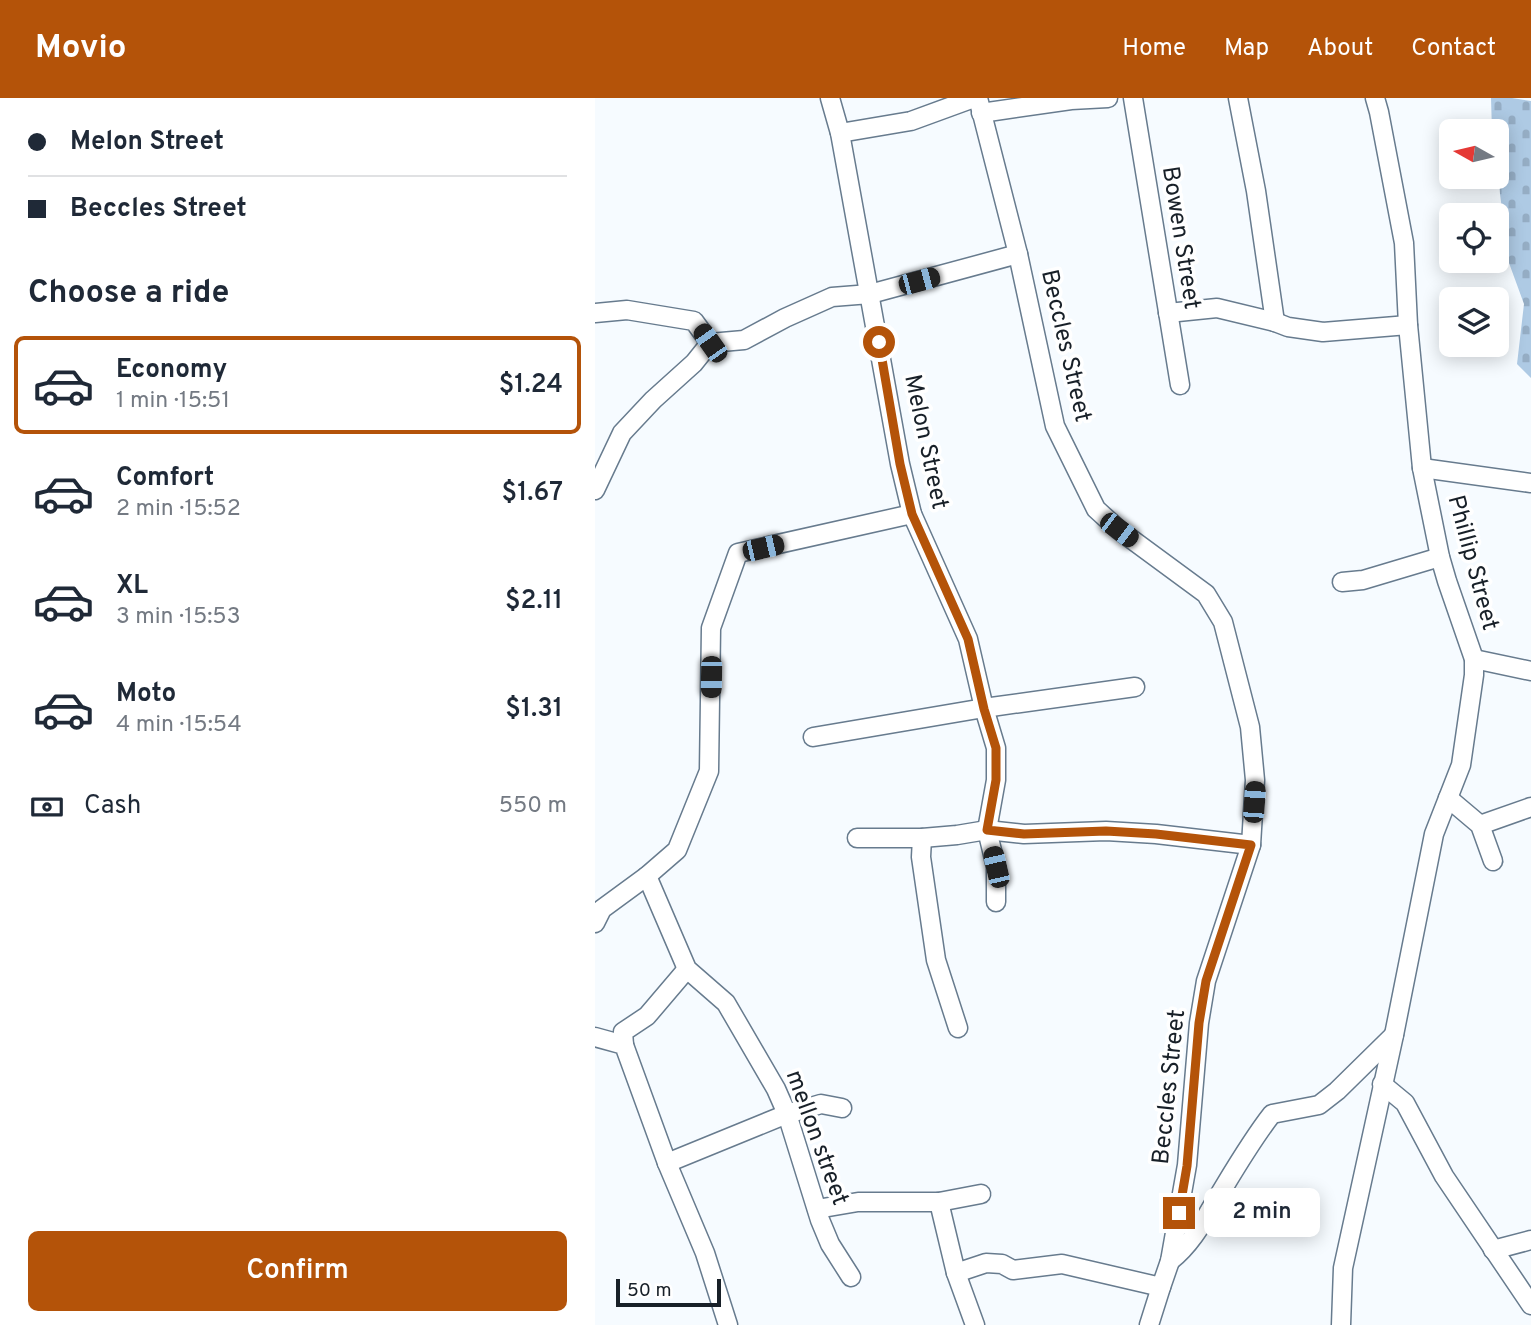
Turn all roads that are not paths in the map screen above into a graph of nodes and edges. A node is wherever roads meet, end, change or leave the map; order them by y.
1 (830, 98) edge
2 (1108, 98) edge
3 (1133, 98) edge
4 (1238, 98) edge
5 (1375, 98) edge
6 (978, 103) edge
7 (840, 133) junction
8 (1018, 254) junction
9 (870, 294) junction
10 (595, 313) edge
11 (1168, 313) junction
12 (1275, 322) junction
13 (1409, 325) junction
14 (710, 343) junction
15 (1180, 385) dead end
16 (1422, 468) junction
17 (1531, 482) edge
18 (595, 489) edge
19 (912, 514) junction
20 (1440, 557) junction
21 (1342, 582) dead end
22 (1474, 659) junction
23 (1531, 671) edge
24 (1135, 687) dead end
25 (984, 709) junction
26 (813, 737) dead end
27 (1448, 798) junction
28 (1531, 807) edge
29 (1480, 825) junction
30 (987, 830) junction
31 (857, 838) dead end
32 (922, 838) junction
33 (1251, 845) junction
34 (1493, 860) dead end
35 (647, 876) junction
36 (996, 902) dead end
37 (595, 923) edge
38 (687, 969) junction
39 (958, 1028) dead end
40 (1394, 1035) junction
41 (595, 1037) edge
42 (624, 1045) junction
43 (1382, 1084) junction
44 (842, 1108) dead end
45 (787, 1114) junction
46 (667, 1163) junction
47 (982, 1194) dead end
48 (939, 1202) junction
49 (817, 1209) junction
50 (1531, 1240) edge
51 (1493, 1251) junction
52 (1170, 1261) junction
53 (956, 1273) junction
54 (851, 1277) dead end
55 (1161, 1287) junction
56 (1531, 1306) edge
57 (728, 1325) edge
58 (975, 1325) edge
59 (1149, 1325) edge
60 (1341, 1325) edge

1 - 7 street, Melon Street
2 - 6 street
3 - 11 street, Bowen Street
4 - 12 street
5 - 13 street, Phillip Street
6 - 7 street
6 - 8 street, Beccles Street
7 - 9 street, Melon Street
8 - 9 street
8 - 33 street, Beccles Street
9 - 14 street
9 - 19 street, Melon Street
10 - 14 street
11 - 12 street
11 - 15 street, Bowen Street
12 - 13 street
13 - 16 street, Phillip Street
14 - 18 street
16 - 17 street
16 - 20 street, Phillip Street
19 - 25 street, Melon Street
19 - 35 street
20 - 21 street
20 - 22 street, Phillip Street
22 - 23 street
22 - 27 street, Phillip Street
24 - 25 street
25 - 26 street
25 - 30 street, Melon Street
27 - 29 street
27 - 40 street, Phillip Street
28 - 29 street
29 - 34 street
30 - 32 street
30 - 33 street
30 - 36 street
31 - 32 street
32 - 39 street
33 - 52 street, Beccles Street
35 - 37 street
35 - 38 street, mellon street
38 - 42 street
38 - 45 street, mellon street
40 - 43 street, Phillip Street
40 - 52 street
41 - 42 street
42 - 46 street
43 - 51 street
43 - 60 street, Phillip Street
44 - 45 street
45 - 46 street
45 - 49 street, mellon street
46 - 57 street
47 - 48 street
48 - 49 street
48 - 53 street
49 - 54 street, mellon street
50 - 51 street
51 - 56 street
52 - 55 street, Beccles Street
53 - 55 street
53 - 58 street
55 - 59 street, Beccles Street

